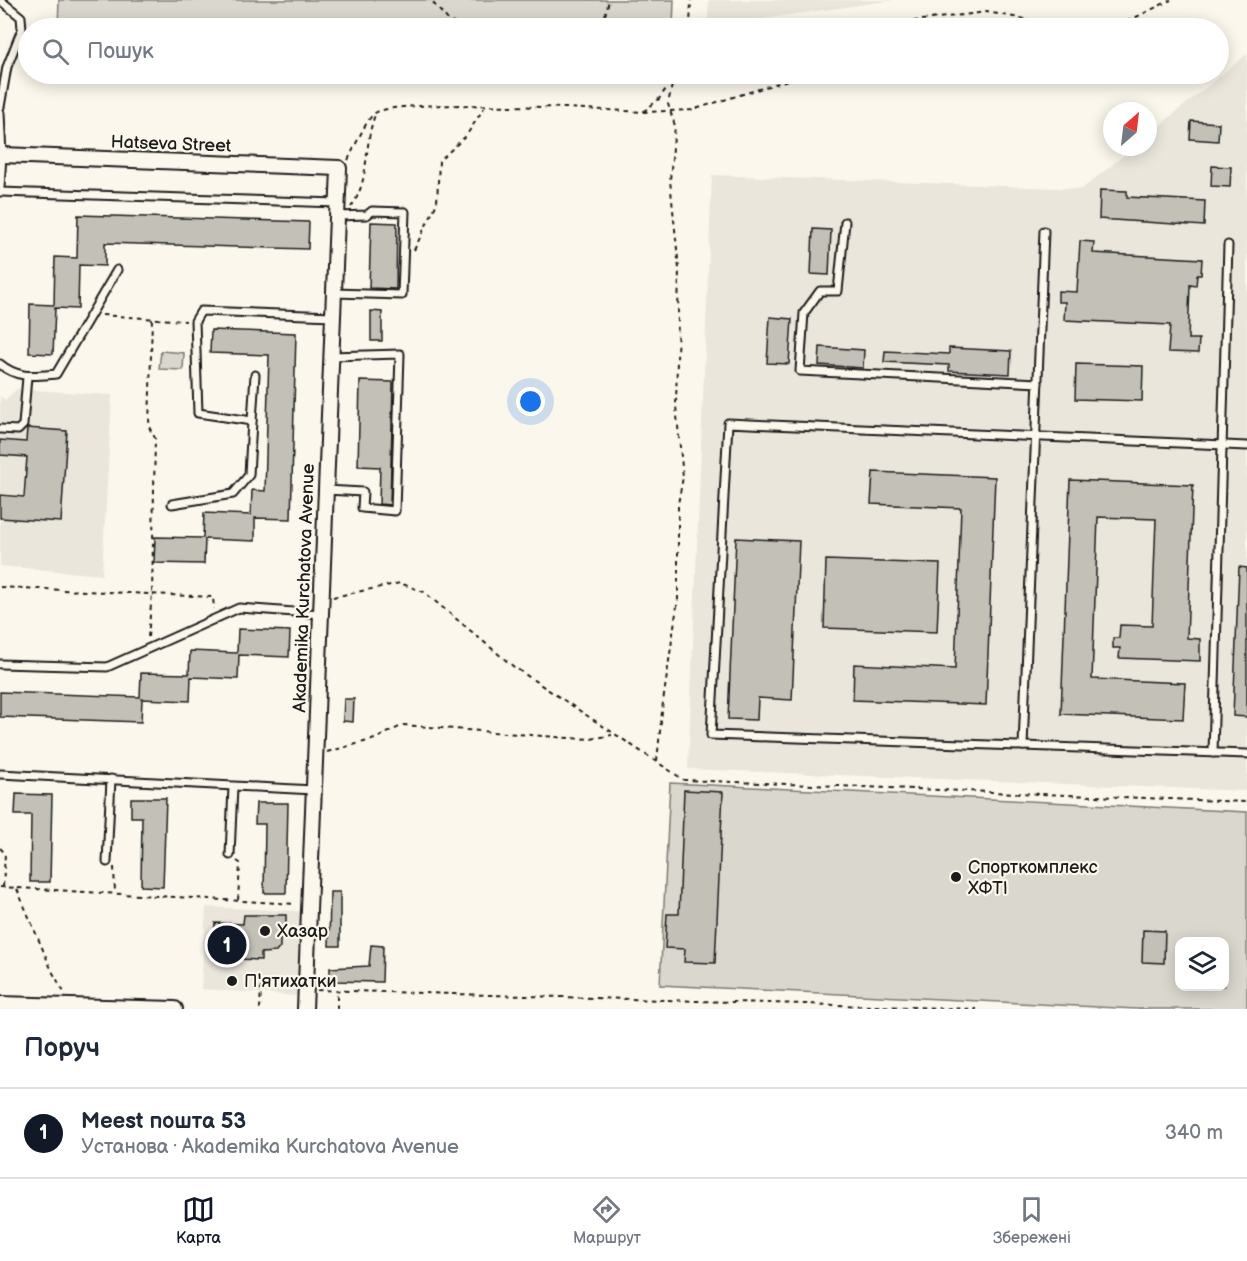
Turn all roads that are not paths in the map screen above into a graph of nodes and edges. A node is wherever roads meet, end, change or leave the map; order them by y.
1 (0, 0) edge
2 (21, 18) edge
3 (18, 39) edge
4 (0, 107) edge
5 (0, 112) edge
6 (2, 155) junction
7 (339, 168) joint
8 (0, 190) edge
9 (338, 210) junction
10 (844, 222) dead end
11 (1044, 231) dead end
12 (1228, 245) dead end
13 (117, 270) dead end
14 (334, 293) junction
15 (333, 316) junction
16 (331, 356) junction
17 (0, 364) edge
18 (255, 375) dead end
19 (27, 376) junction
20 (1038, 383) junction
21 (252, 421) junction
22 (0, 429) edge
23 (1035, 437) junction
24 (1221, 445) junction
25 (1247, 446) edge
26 (326, 490) junction
27 (172, 504) dead end
28 (321, 614) junction
29 (0, 664) edge
30 (1023, 746) junction
31 (1213, 753) junction
32 (1247, 754) edge
33 (0, 774) edge
34 (111, 779) junction
35 (233, 787) junction
36 (314, 790) junction
37 (230, 855) road end
38 (107, 862) road end
39 (0, 1004) edge
40 (175, 1009) edge
41 (305, 1009) edge

1 - 2 lane
3 - 4 lane
5 - 6 lane
6 - 7 street, Hatseva Street
6 - 8 lane
7 - 9 street, Akademika Kurchatova Avenue
8 - 9 lane
9 - 14 street, Akademika Kurchatova Avenue
9 - 14 lane
10 - 20 lane
11 - 20 lane
12 - 24 lane
13 - 19 lane
14 - 15 street, Akademika Kurchatova Avenue
15 - 16 street, Akademika Kurchatova Avenue
15 - 21 lane
16 - 26 street, Akademika Kurchatova Avenue
16 - 26 lane
17 - 19 lane
18 - 21 lane
19 - 22 lane
20 - 23 lane
21 - 27 lane
23 - 24 lane
23 - 30 lane
23 - 30 lane
24 - 25 lane
24 - 31 lane
26 - 28 street, Akademika Kurchatova Avenue
28 - 29 lane
28 - 36 street, Akademika Kurchatova Avenue
30 - 31 lane
31 - 32 lane
33 - 34 lane
34 - 35 lane
34 - 38 lane
35 - 36 lane
35 - 37 lane
36 - 41 street, Akademika Kurchatova Avenue
39 - 40 street

